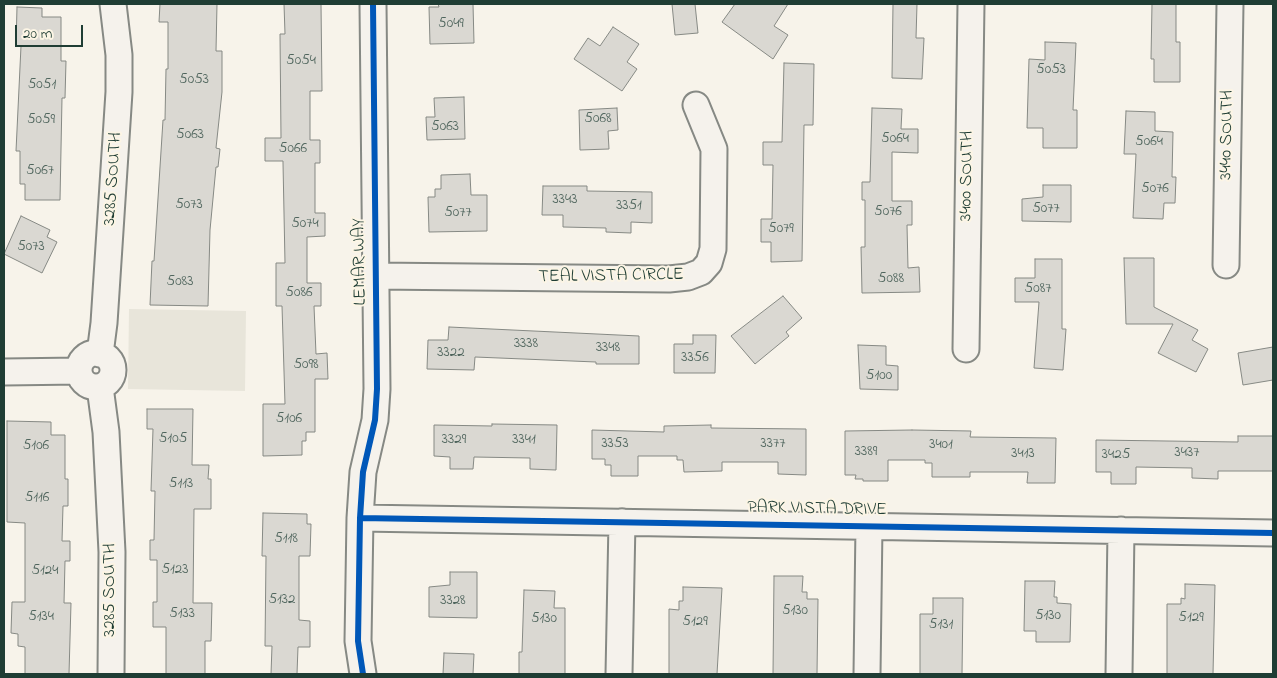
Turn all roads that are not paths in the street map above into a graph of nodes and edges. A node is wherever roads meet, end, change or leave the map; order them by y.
1 (113, 4) edge
2 (373, 4) edge
3 (971, 4) edge
4 (1230, 4) edge
5 (696, 105) dead end
6 (1226, 265) dead end
7 (376, 276) junction
8 (966, 349) dead end
9 (100, 354) junction
10 (79, 371) junction
11 (4, 372) edge
12 (100, 387) junction
13 (360, 518) junction
14 (622, 522) junction
15 (869, 526) junction
16 (1121, 530) junction
17 (1273, 533) edge
18 (111, 674) edge
19 (363, 674) edge
20 (619, 674) edge
21 (867, 674) edge
22 (1119, 674) edge

1 - 9 street, 3285 SOUTH
2 - 7 street, LEMAR WAY
3 - 8 street, 3400 SOUTH
4 - 6 street, 3440 SOUTH
5 - 7 street, TEAL VISTA CIRCLE
7 - 13 street, LEMAR WAY
9 - 10 street
9 - 12 street
10 - 11 street
10 - 12 street
12 - 18 street, 3285 SOUTH
13 - 14 street, PARK VISTA DRIVE
13 - 19 street, LEMAR WAY
14 - 15 street, PARK VISTA DRIVE
14 - 20 street
15 - 16 street, PARK VISTA DRIVE
15 - 21 street
16 - 17 street, PARK VISTA DRIVE
16 - 22 street

